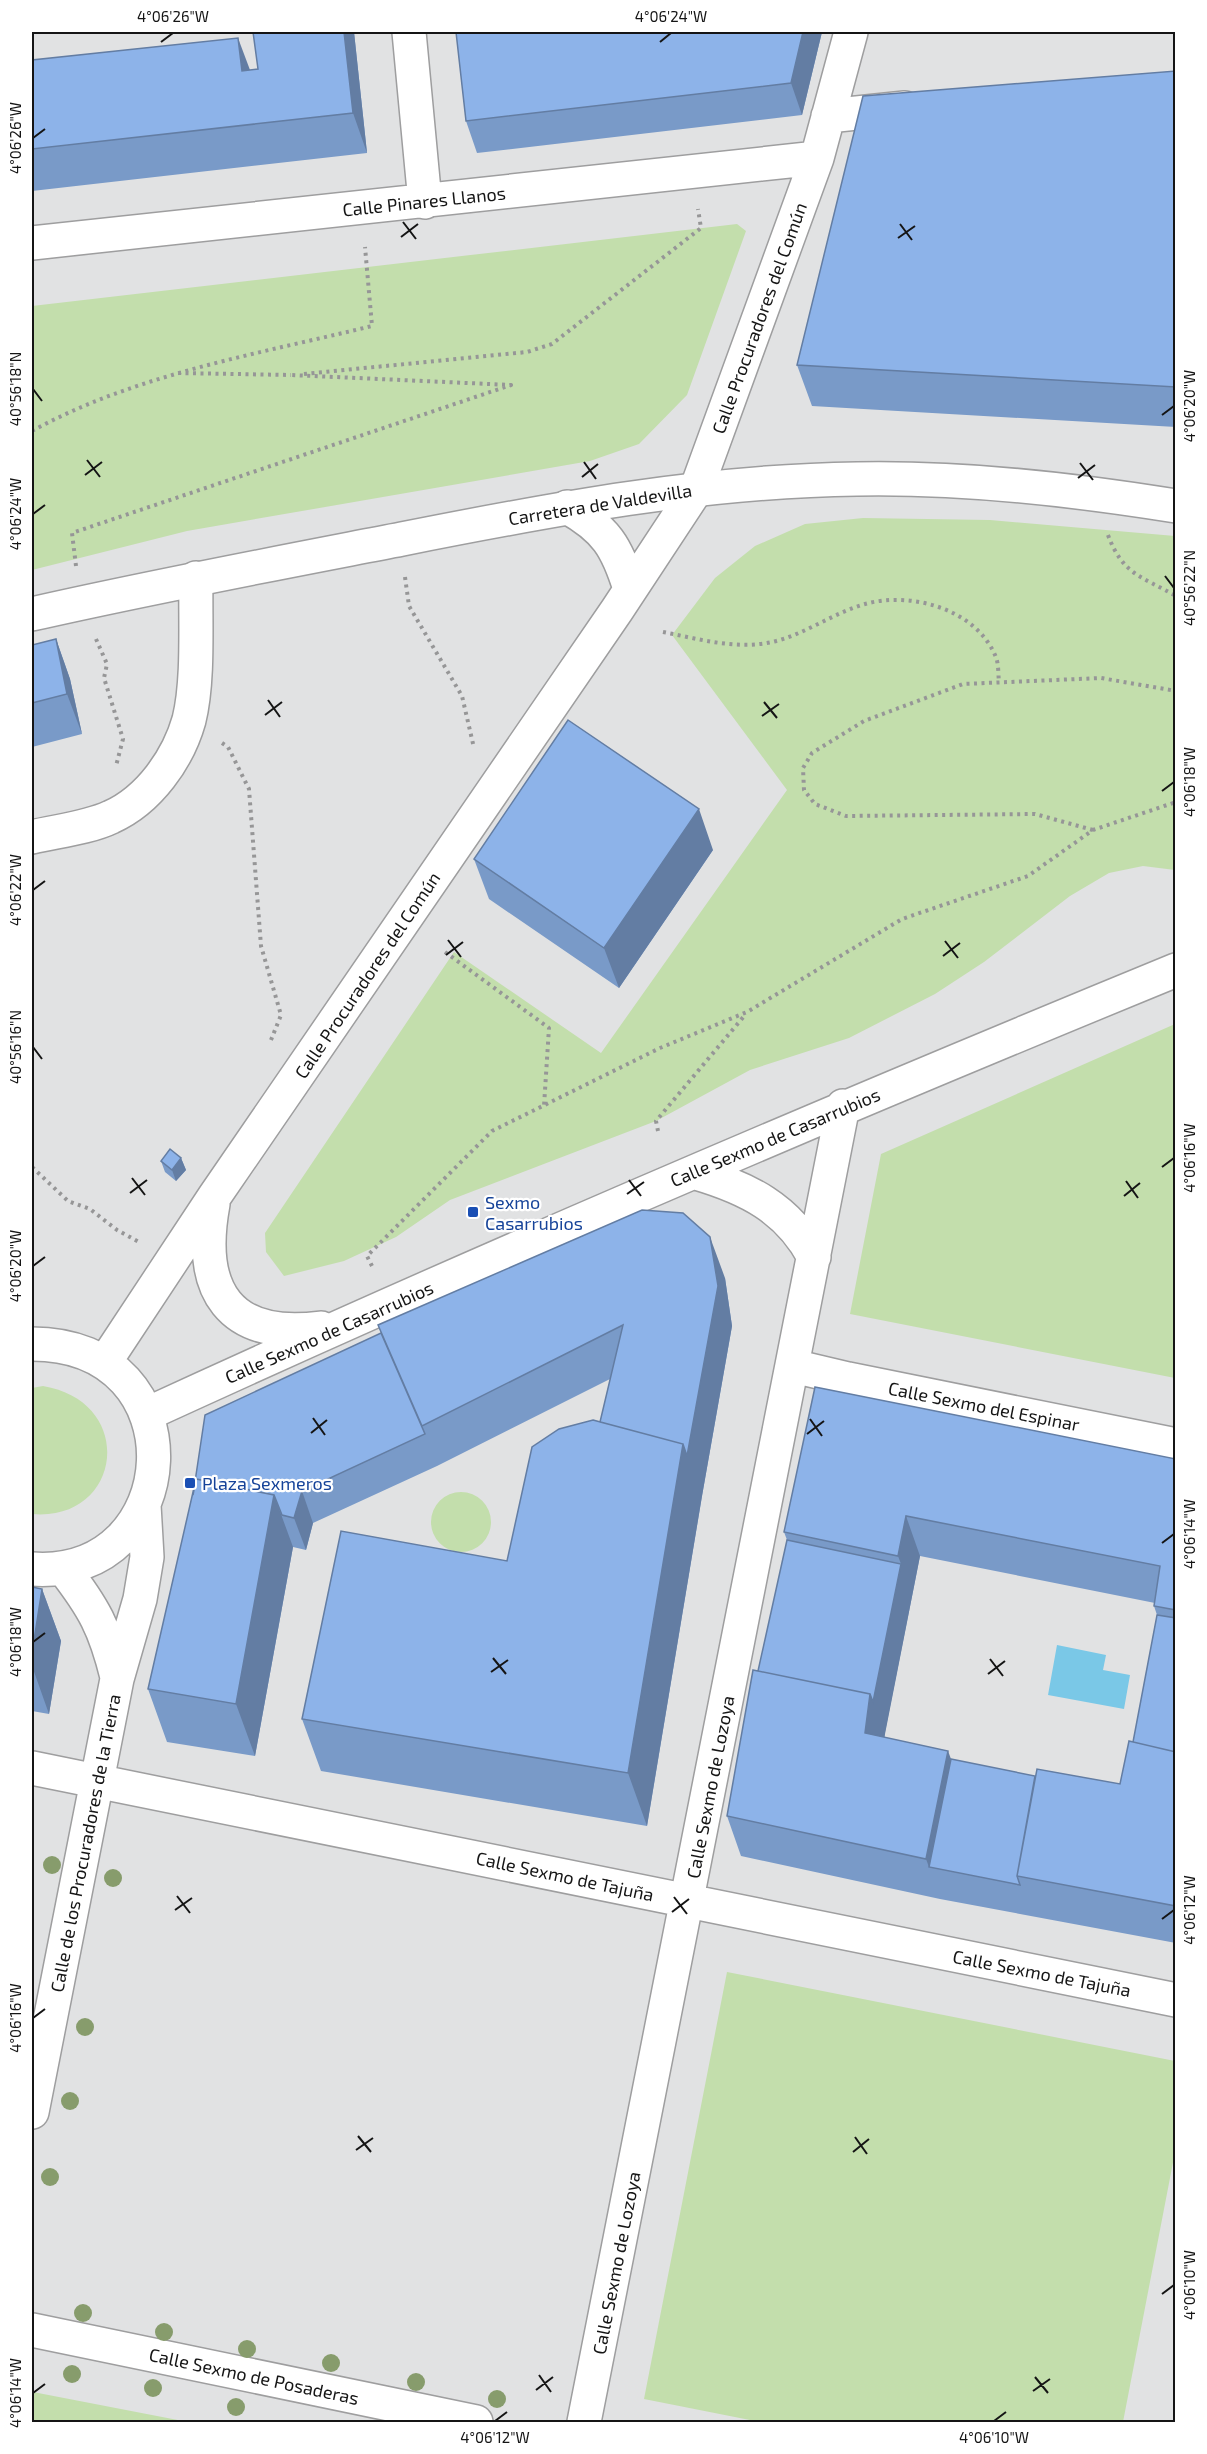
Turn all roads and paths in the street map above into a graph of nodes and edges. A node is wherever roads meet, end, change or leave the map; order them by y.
1 (409, 32) edge
2 (852, 32) edge
3 (926, 106) edge
4 (828, 116) junction
5 (817, 158) junction
6 (691, 171) junction
7 (425, 202) junction
8 (361, 208) junction
9 (32, 243) edge
10 (178, 373) junction
11 (291, 375) junction
12 (32, 431) edge
13 (696, 490) junction
14 (1097, 493) junction
15 (1176, 506) edge
16 (567, 507) junction
17 (409, 537) junction
18 (196, 578) junction
19 (630, 589) junction
20 (1176, 596) edge
21 (80, 603) junction
22 (32, 614) edge
23 (663, 632) dead end
24 (999, 682) junction
25 (1176, 692) edge
26 (188, 721) junction
27 (477, 758) dead end
28 (1176, 802) edge
29 (110, 818) junction
30 (1093, 830) junction
31 (32, 837) edge
32 (446, 952) dead end
33 (1176, 970) edge
34 (747, 1012) junction
35 (268, 1048) dead end
36 (544, 1106) junction
37 (843, 1106) junction
38 (658, 1131) dead end
39 (32, 1166) edge
40 (696, 1173) junction
41 (214, 1197) junction
42 (144, 1245) dead end
43 (814, 1257) junction
44 (372, 1266) dead end
45 (340, 1325) junction
46 (32, 1344) edge
47 (105, 1362) junction
48 (793, 1366) junction
49 (147, 1414) junction
50 (1176, 1445) edge
51 (144, 1505) junction
52 (47, 1568) edge
53 (117, 1679) junction
54 (32, 1768) edge
55 (97, 1780) junction
56 (687, 1902) junction
57 (1176, 2000) edge
58 (32, 2112) edge
59 (32, 2330) edge
60 (476, 2422) edge
61 (584, 2422) edge

1 - 7 street
2 - 4 street, Calle Procuradores del Común
3 - 4 street
4 - 5 street, Calle Procuradores del Común
5 - 6 street, Calle Pinares Llanos
5 - 13 street, Calle Procuradores del Común
6 - 7 street, Calle Pinares Llanos
6 - 11 path
7 - 8 street, Calle Pinares Llanos
8 - 9 street, Calle Pinares Llanos
8 - 10 path
10 - 11 path
10 - 12 path
11 - 21 path
13 - 14 street, Carretera de Valdevilla
13 - 16 street, Carretera de Valdevilla
13 - 19 street, Calle Procuradores del Común
14 - 15 street, Carretera de Valdevilla
14 - 20 path
16 - 17 street, Carretera de Valdevilla
16 - 19 street
17 - 18 street, Carretera de Valdevilla
17 - 27 path
18 - 21 street, Carretera de Valdevilla
18 - 26 street
19 - 41 street, Calle Procuradores del Común
21 - 22 street, Carretera de Valdevilla
21 - 29 path
23 - 24 path
24 - 25 path
24 - 30 path
26 - 29 street
26 - 35 path
28 - 30 path
29 - 31 street
30 - 34 path
32 - 36 path
33 - 37 street, Calle Sexmo de Casarrubios
34 - 36 path
34 - 38 path
36 - 44 path
37 - 40 street, Calle Sexmo de Casarrubios
37 - 43 street, Calle Sexmo de Lozoya
39 - 42 path
40 - 43 street
40 - 45 street, Calle Sexmo de Casarrubios
41 - 45 street
41 - 47 street, Calle Procuradores del Común
43 - 48 street, Calle Sexmo de Lozoya
45 - 49 street, Calle Sexmo de Casarrubios
46 - 47 street
47 - 49 street
48 - 50 street, Calle Sexmo del Espinar
48 - 56 street, Calle Sexmo de Lozoya
49 - 51 street
51 - 52 street
51 - 53 street, Calle de los Procuradores de la Tierra
52 - 53 street, Calle de los Procuradores de la Tierra
53 - 55 street, Calle de los Procuradores de la Tierra
54 - 55 street, Calle Sexmo de Tajuña
55 - 56 street, Calle Sexmo de Tajuña
55 - 58 street, Calle de los Procuradores de la Tierra
56 - 57 street, Calle Sexmo de Tajuña
56 - 61 street, Calle Sexmo de Lozoya
59 - 60 street, Calle Sexmo de Posaderas

